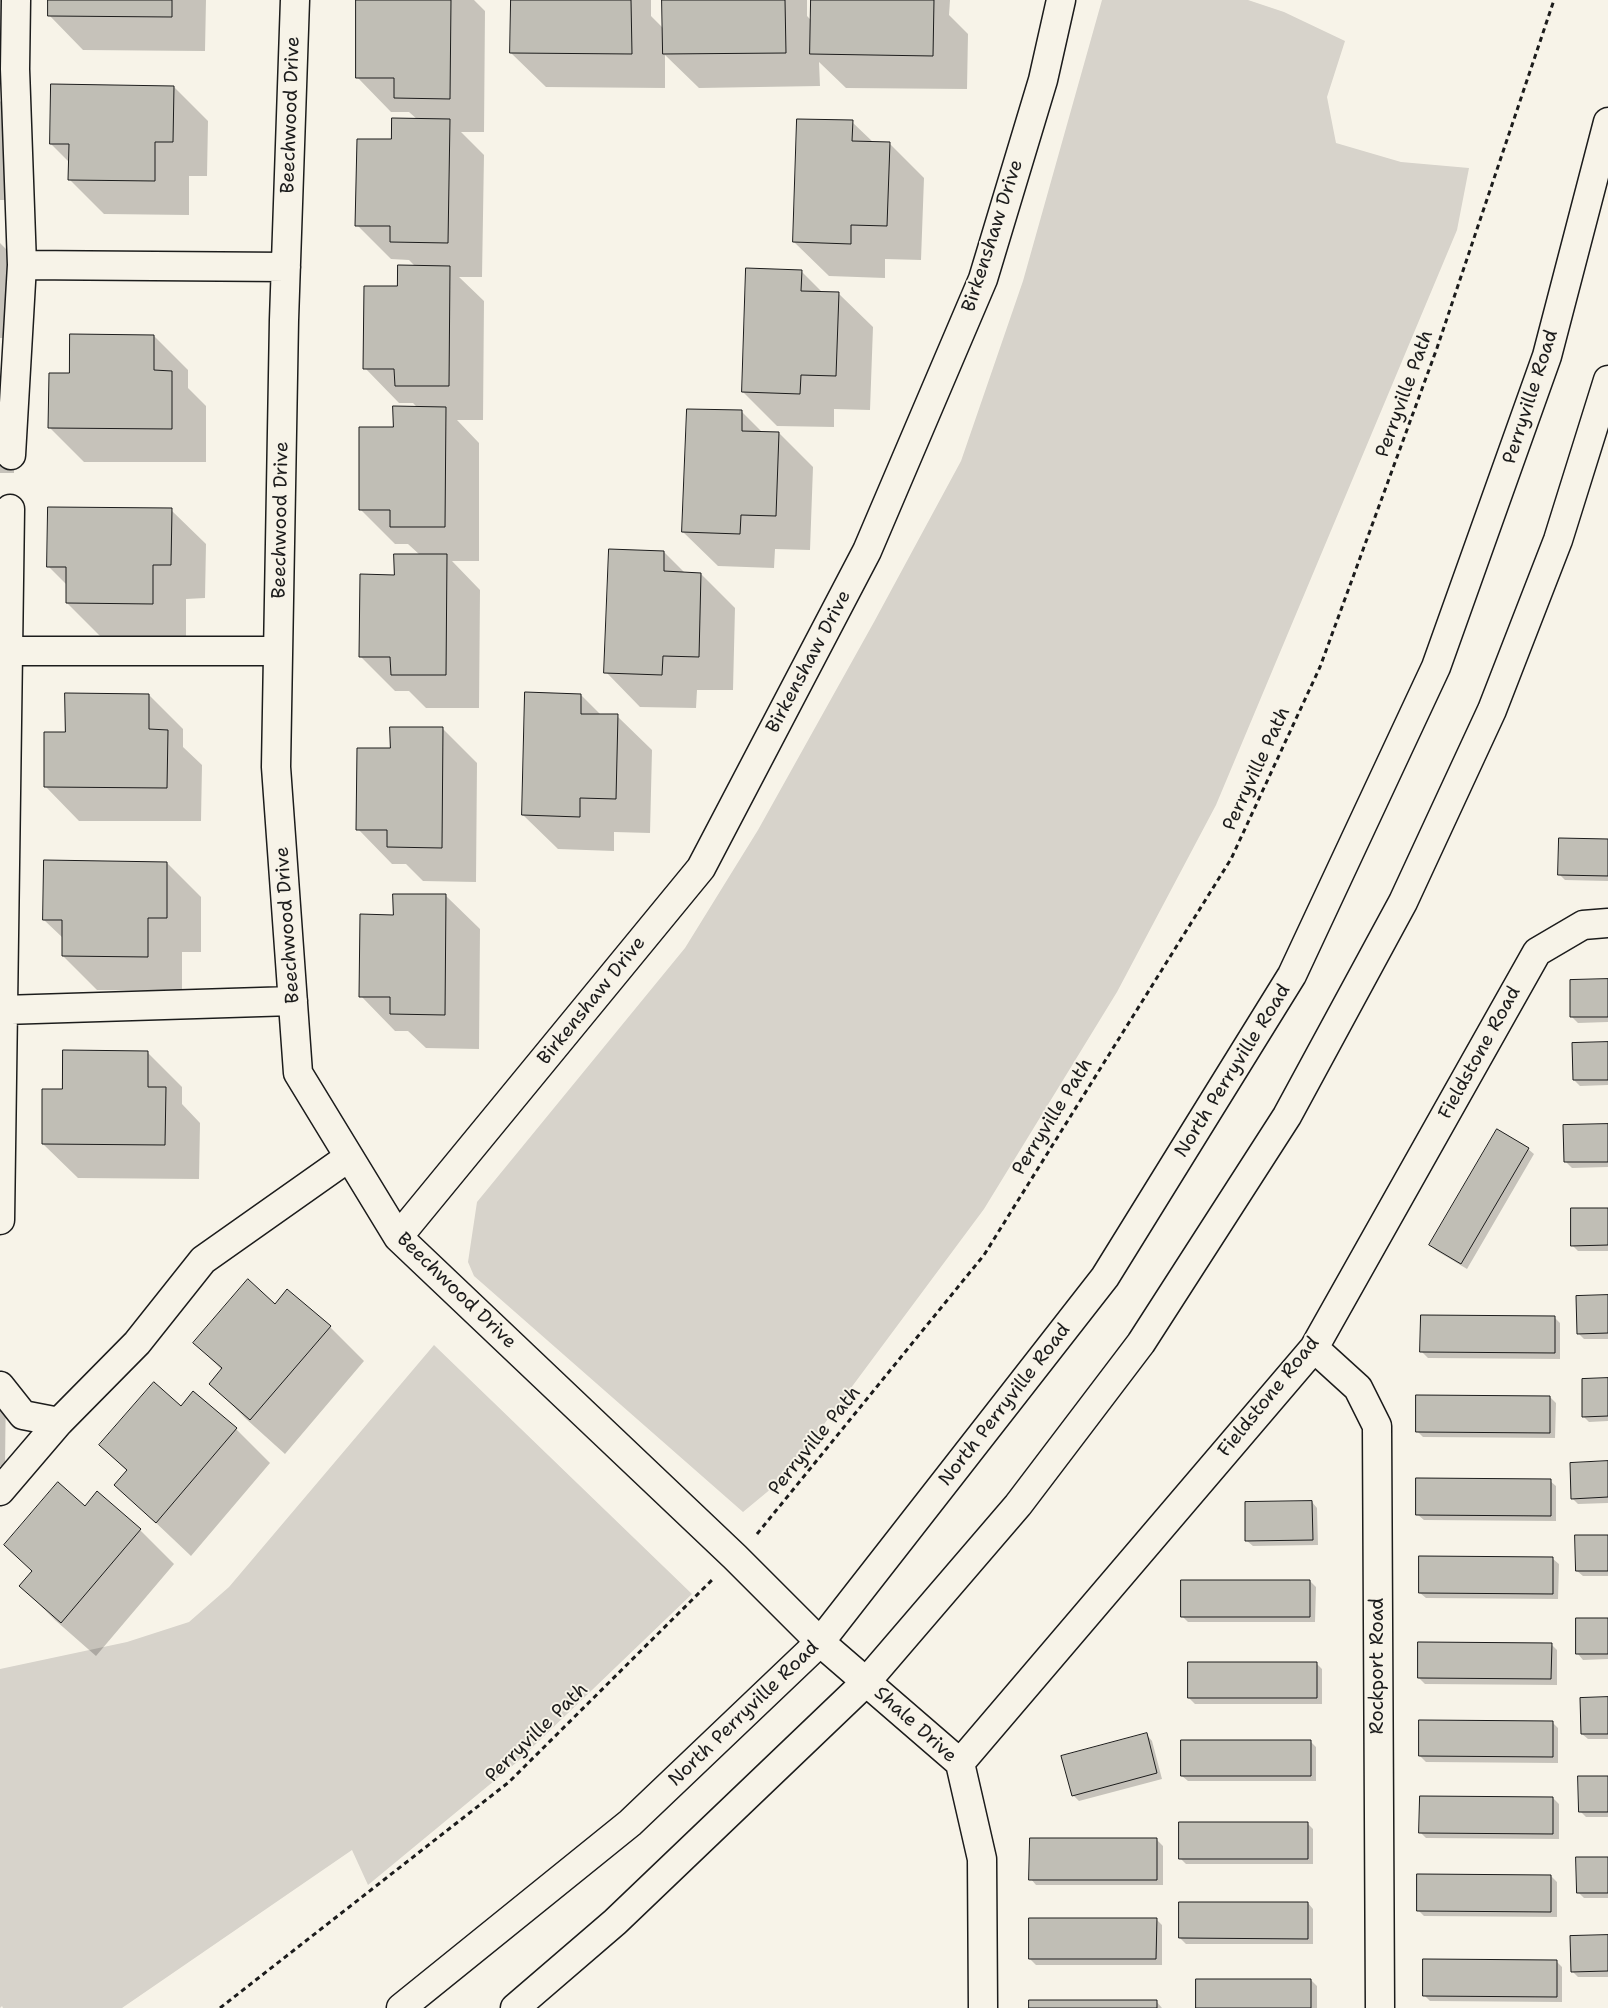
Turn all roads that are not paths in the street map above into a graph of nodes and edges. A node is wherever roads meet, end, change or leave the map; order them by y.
1 (16, 0) edge
2 (295, 0) edge
3 (1062, 0) edge
4 (1608, 122) edge
5 (22, 265) junction
6 (286, 267) junction
7 (1608, 380) edge
8 (11, 455) dead end
9 (10, 508) dead end
10 (8, 651) junction
11 (278, 651) junction
12 (1436, 667) joint
13 (1608, 923) edge
14 (293, 1001) junction
15 (3, 1010) junction
16 (349, 1157) junction
17 (0, 1220) edge
18 (398, 1237) junction
19 (1314, 1348) junction
20 (0, 1386) edge
21 (60, 1422) junction
22 (0, 1491) edge
23 (820, 1642) junction
24 (866, 1682) junction
25 (960, 1763) junction
26 (401, 2008) edge
27 (515, 2008) edge
28 (983, 2008) edge
29 (1380, 2008) edge

1 - 5 street
2 - 6 street, Beechwood Drive
3 - 18 street, Birkenshaw Drive
4 - 12 street, Perryville Road
5 - 6 street
5 - 8 street
6 - 11 street, Beechwood Drive
7 - 24 street
9 - 10 street
10 - 11 street
10 - 15 street
11 - 14 street, Beechwood Drive
12 - 23 street, North Perryville Road
13 - 19 street, Fieldstone Road
14 - 15 street
14 - 16 street, Beechwood Drive
15 - 17 street
16 - 18 street, Beechwood Drive
16 - 21 street
18 - 23 street, Beechwood Drive
19 - 25 street, Fieldstone Road
19 - 29 street, Rockport Road
20 - 21 street
21 - 22 street
23 - 24 street, Shale Drive
23 - 26 street, North Perryville Road
24 - 25 street, Shale Drive
24 - 27 street
25 - 28 street, Shale Drive

